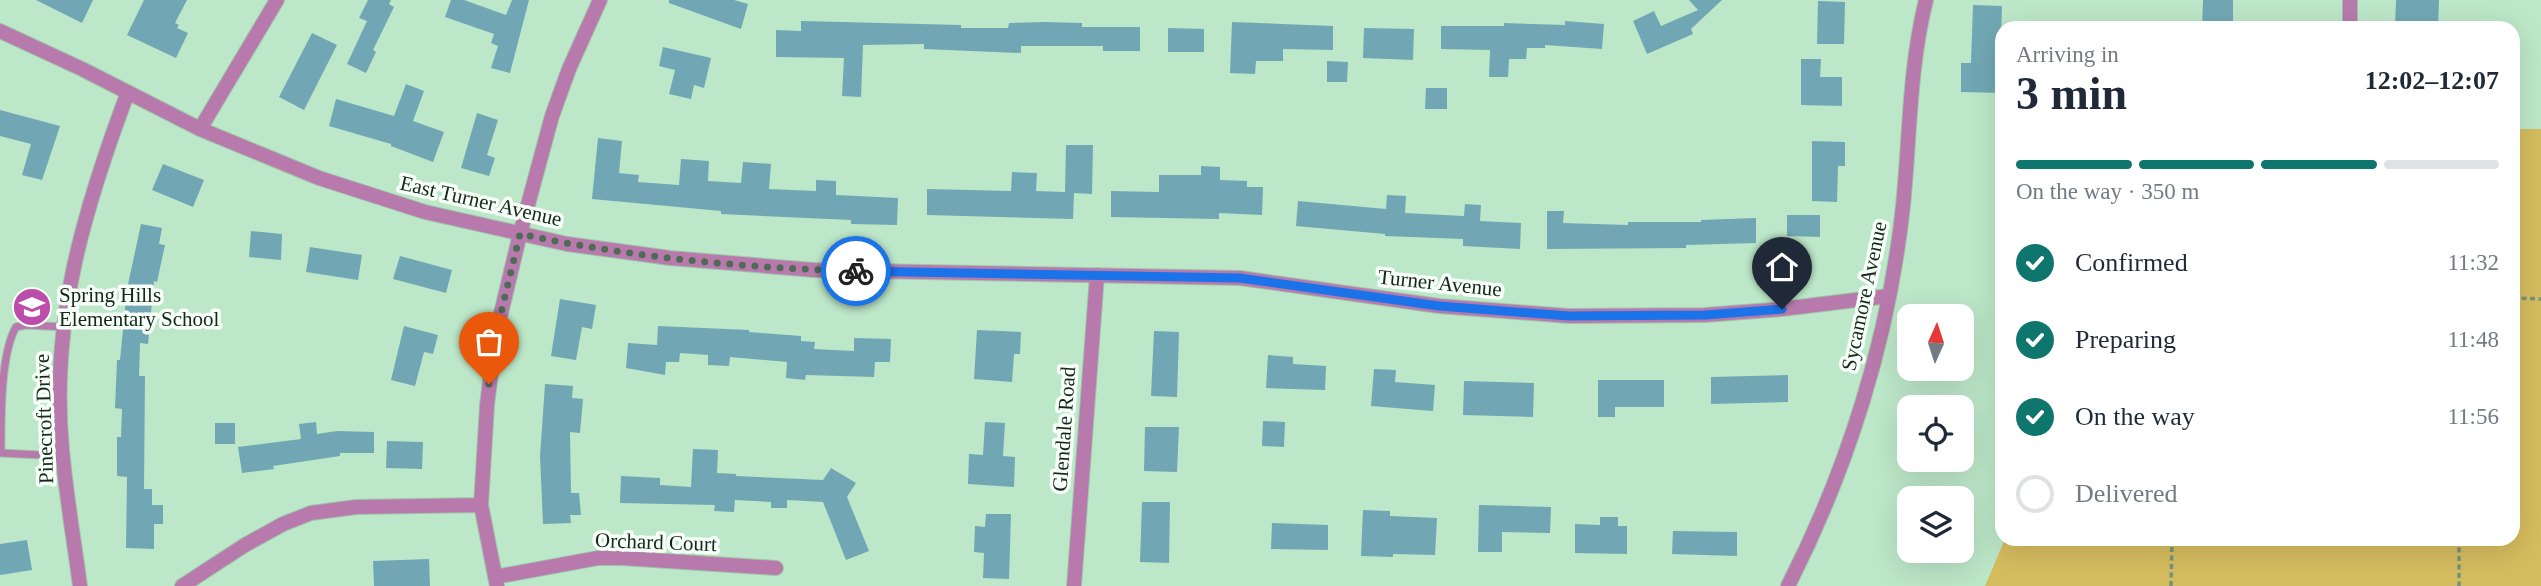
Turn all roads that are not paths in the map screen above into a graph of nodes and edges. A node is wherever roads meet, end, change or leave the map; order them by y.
1 (277, 0) edge
2 (600, 0) edge
3 (1926, 0) edge
4 (2350, 0) edge
5 (2350, 21) edge
6 (0, 31) edge
7 (128, 92) junction
8 (200, 129) junction
9 (520, 234) junction
10 (987, 274) joint
11 (1097, 275) junction
12 (1889, 296) junction
13 (65, 327) junction
14 (1, 453) edge
15 (63, 456) junction
16 (481, 505) junction
17 (776, 568) dead end
18 (496, 581) edge
19 (80, 586) edge
20 (182, 586) edge
21 (1074, 586) edge
22 (1787, 586) edge

1 - 8 street
2 - 9 street
3 - 12 street, Sycamore Avenue
4 - 5 street
6 - 7 street, East Turner Avenue
7 - 8 street, East Turner Avenue
7 - 13 street, Pinecroft Drive
8 - 9 street, East Turner Avenue
9 - 10 street, East Turner Avenue
9 - 16 street
10 - 11 street, Turner Avenue
11 - 12 street, Turner Avenue
11 - 21 street, Glendale Road
12 - 22 street, Sycamore Avenue
13 - 14 lane
13 - 15 street, Pinecroft Drive
14 - 15 lane
15 - 19 street, Pinecroft Drive
16 - 18 street
16 - 20 street
17 - 18 street, Orchard Court

